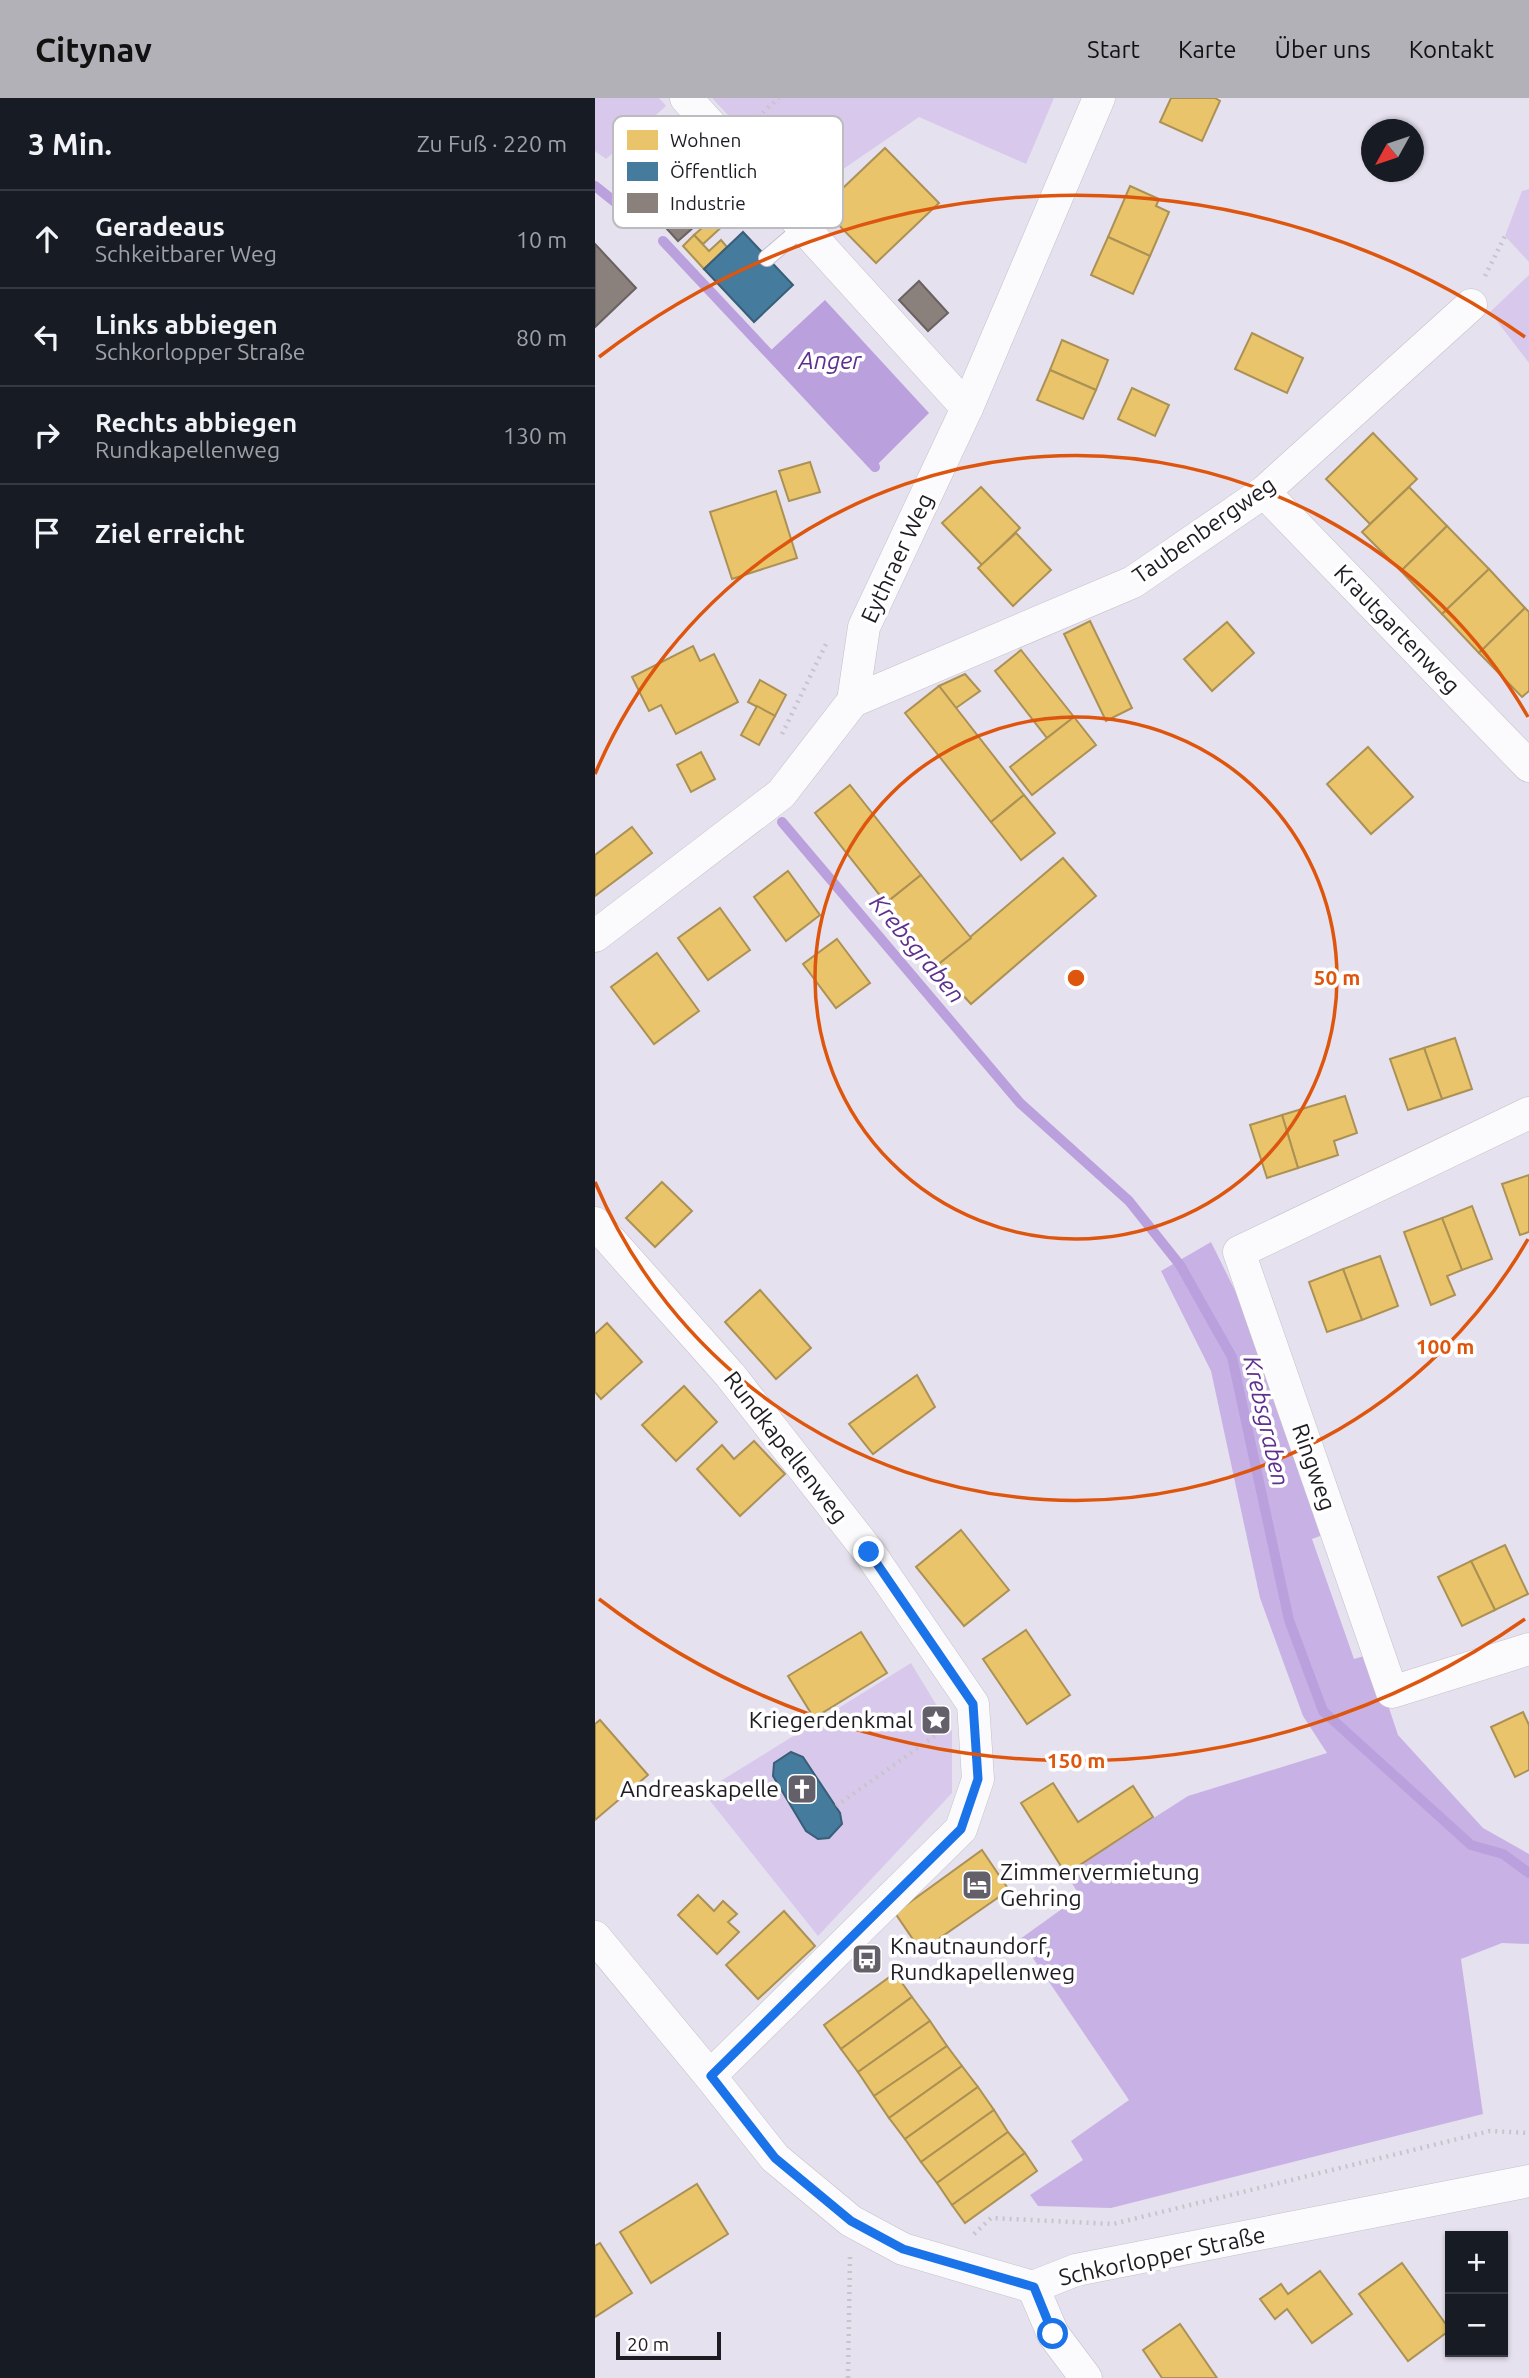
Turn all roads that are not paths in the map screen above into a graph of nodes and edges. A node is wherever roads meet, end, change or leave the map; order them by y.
1 (686, 98) edge
2 (1099, 98) edge
3 (702, 116) edge
4 (802, 228) edge
5 (804, 228) edge
6 (767, 258) dead end
7 (1471, 305) road end
8 (967, 408) junction
9 (1264, 492) junction
10 (853, 701) junction
11 (1529, 766) edge
12 (595, 936) edge
13 (1529, 1113) edge
14 (595, 1223) edge
15 (1529, 1649) edge
16 (595, 1937) edge
17 (711, 2076) junction
18 (1529, 2181) edge
19 (1034, 2287) junction
20 (1086, 2378) edge

1 - 3 street
2 - 8 street, Eythraer Weg
4 - 6 lane
5 - 8 street
7 - 9 street, Taubenbergweg
8 - 10 street, Eythraer Weg
9 - 10 street, Taubenbergweg
9 - 11 street, Krautgartenweg
10 - 12 street, Eythraer Weg
13 - 15 street, Ringweg
14 - 17 street, Rundkapellenweg
16 - 17 street, Schkorlopper Straße
17 - 19 street, Schkorlopper Straße
18 - 19 street, Schkorlopper Straße
19 - 20 street

